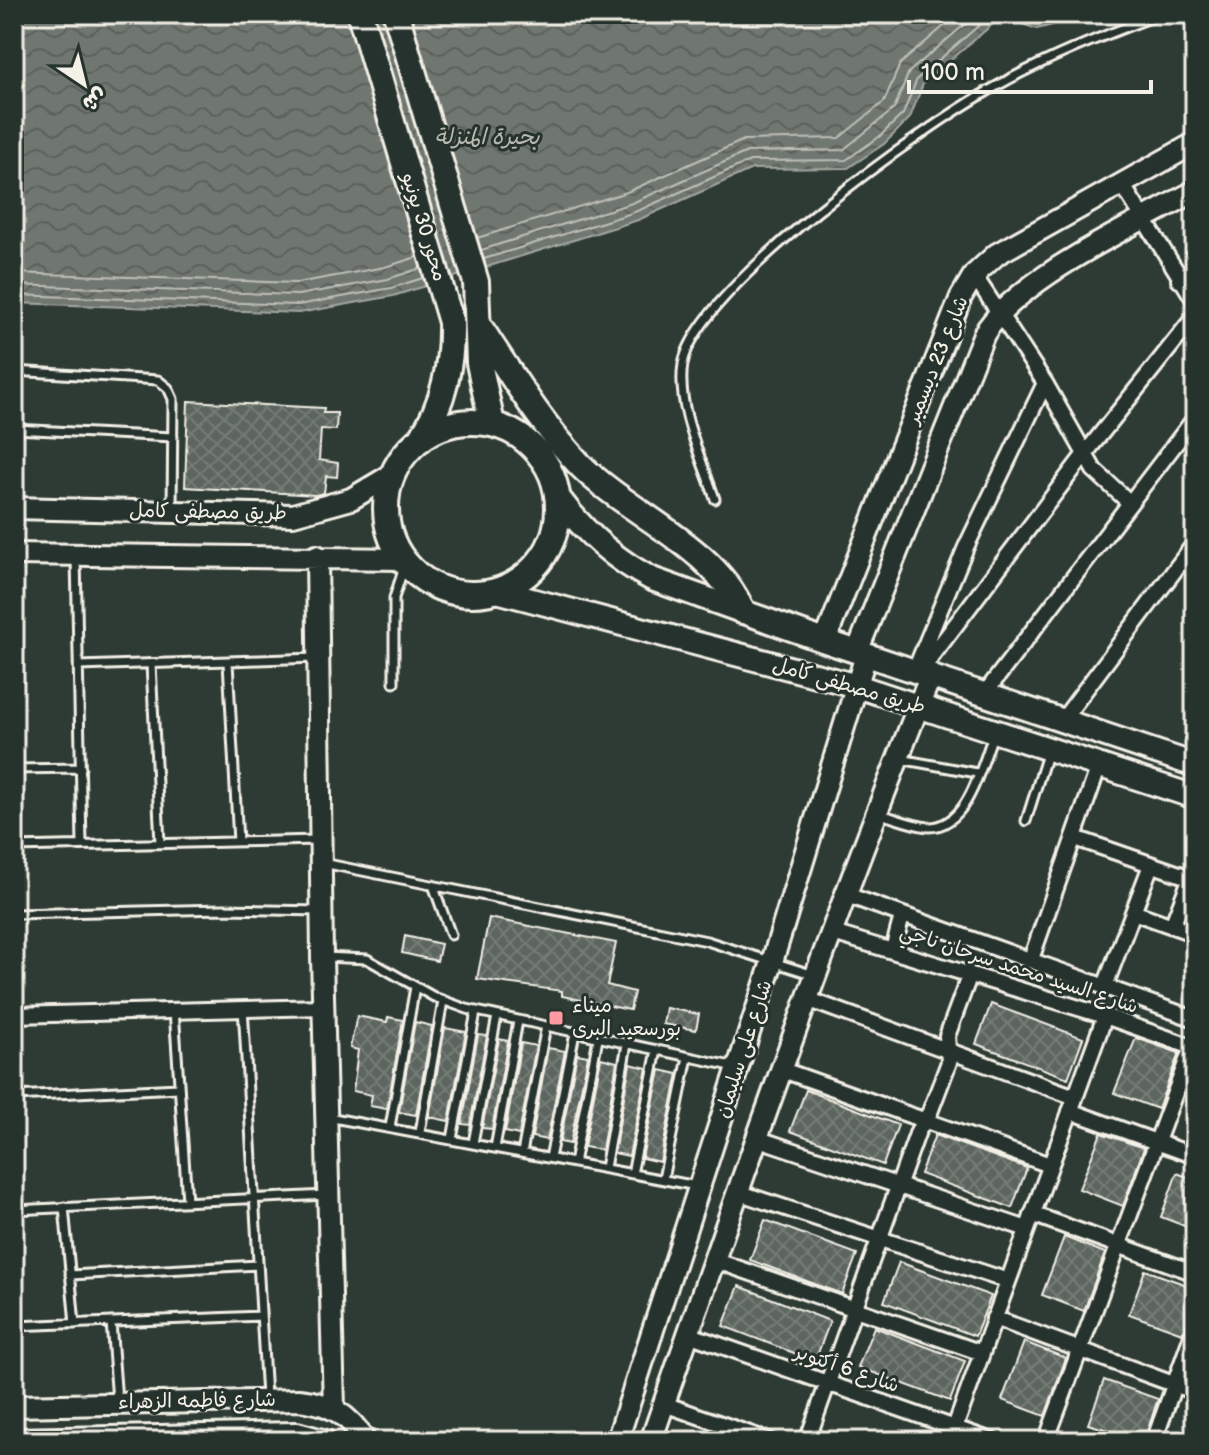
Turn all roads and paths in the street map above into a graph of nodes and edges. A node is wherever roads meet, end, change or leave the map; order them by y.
1 (360, 14) edge
2 (396, 14) edge
3 (1161, 14) edge
4 (1195, 143) edge
5 (1122, 184) junction
6 (1195, 191) edge
7 (1143, 221) junction
8 (1195, 270) edge
9 (974, 275) junction
10 (1179, 280) junction
11 (1195, 301) edge
12 (999, 311) junction
13 (1195, 316) edge
14 (479, 326) junction
15 (14, 371) edge
16 (1045, 383) junction
17 (1195, 418) edge
18 (492, 424) junction
19 (14, 429) edge
20 (173, 437) junction
21 (421, 439) junction
22 (1084, 455) junction
23 (393, 474) junction
24 (558, 497) junction
25 (715, 499) dead end
26 (1130, 503) junction
27 (14, 508) edge
28 (172, 512) junction
29 (1195, 543) edge
30 (14, 554) edge
31 (76, 555) junction
32 (317, 556) junction
33 (404, 562) junction
34 (497, 591) junction
35 (742, 611) junction
36 (825, 641) junction
37 (862, 653) junction
38 (319, 658) junction
39 (228, 662) junction
40 (151, 664) junction
41 (79, 666) junction
42 (922, 672) junction
43 (394, 683) dead end
44 (857, 686) junction
45 (985, 693) junction
46 (919, 705) junction
47 (1064, 718) junction
48 (995, 731) junction
49 (1049, 747) junction
50 (897, 758) junction
51 (1100, 763) junction
52 (1195, 765) edge
53 (81, 768) junction
54 (14, 769) edge
55 (977, 773) junction
56 (1195, 797) edge
57 (875, 812) junction
58 (1026, 821) dead end
59 (1075, 838) junction
60 (321, 840) junction
61 (238, 842) junction
62 (160, 843) junction
63 (82, 845) junction
64 (14, 847) edge
65 (321, 862) junction
66 (1151, 865) junction
67 (1193, 873) edge
68 (433, 885) junction
69 (844, 894) junction
70 (322, 911) junction
71 (1133, 912) junction
72 (14, 914) edge
73 (902, 916) junction
74 (1172, 926) junction
75 (830, 932) junction
76 (1195, 934) edge
77 (451, 935) dead end
78 (893, 950) junction
79 (322, 957) junction
80 (1031, 959) junction
81 (772, 962) junction
82 (970, 974) junction
83 (816, 976) junction
84 (1105, 986) junction
85 (415, 987) junction
86 (807, 999) junction
87 (443, 1001) junction
88 (243, 1007) junction
89 (323, 1007) junction
90 (174, 1010) junction
91 (476, 1012) junction
92 (14, 1015) edge
93 (497, 1016) junction
94 (1105, 1016) junction
95 (1195, 1019) edge
96 (518, 1021) junction
97 (546, 1026) junction
98 (575, 1033) junction
99 (598, 1038) junction
100 (627, 1044) junction
101 (1194, 1048) edge
102 (657, 1050) junction
103 (948, 1050) junction
104 (688, 1057) junction
105 (738, 1067) junction
106 (780, 1069) junction
107 (179, 1088) junction
108 (14, 1096) edge
109 (1072, 1104) junction
110 (326, 1116) junction
111 (924, 1121) junction
112 (390, 1127) junction
113 (420, 1132) junction
114 (756, 1138) junction
115 (452, 1139) junction
116 (1157, 1142) junction
117 (473, 1143) junction
118 (495, 1148) junction
119 (522, 1153) junction
120 (1195, 1156) edge
121 (550, 1158) junction
122 (574, 1163) junction
123 (1050, 1165) junction
124 (605, 1168) junction
125 (632, 1174) junction
126 (663, 1179) junction
127 (699, 1186) junction
128 (897, 1186) junction
129 (737, 1192) junction
130 (330, 1195) junction
131 (254, 1198) junction
132 (187, 1201) junction
133 (64, 1207) junction
134 (14, 1210) edge
135 (1032, 1214) junction
136 (1027, 1229) junction
137 (879, 1239) junction
138 (1119, 1245) junction
139 (714, 1260) junction
140 (258, 1265) junction
141 (1195, 1273) edge
142 (70, 1275) junction
143 (1008, 1281) junction
144 (854, 1309) junction
145 (261, 1316) junction
146 (994, 1318) junction
147 (111, 1322) junction
148 (75, 1324) junction
149 (14, 1326) edge
150 (1195, 1327) edge
151 (688, 1334) junction
152 (1080, 1349) junction
153 (982, 1353) junction
154 (827, 1384) junction
155 (1174, 1384) junction
156 (1195, 1392) edge
157 (219, 1399) junction
158 (266, 1399) junction
159 (117, 1403) junction
160 (664, 1404) junction
161 (14, 1406) edge
162 (334, 1408) junction
163 (222, 1433) junction
164 (952, 1435) edge
165 (14, 1439) edge
166 (66, 1439) edge
167 (326, 1441) edge
168 (365, 1441) edge
169 (617, 1441) edge
170 (651, 1441) edge
171 (770, 1441) edge
172 (807, 1441) edge
173 (992, 1441) edge
174 (1046, 1441) edge
175 (1154, 1441) edge

1 - 21 highway, محور 30 يونيو
2 - 14 highway, محور 30 يونيو
3 - 25 lane
4 - 5 street, شارع 23 ديسمبر
5 - 7 street
5 - 9 street, شارع 23 ديسمبر
6 - 7 street, شارع 23 ديسمبر
7 - 10 street
7 - 12 street, شارع 23 ديسمبر
8 - 10 street
9 - 12 street
9 - 36 street, شارع 23 ديسمبر
10 - 11 street
12 - 16 street
12 - 37 street, شارع 23 ديسمبر
13 - 22 street
14 - 18 highway, محور 30 يونيو
14 - 35 highway
15 - 20 lane
16 - 22 street
16 - 42 street
17 - 26 street
18 - 21 highway
18 - 24 highway
19 - 20 lane
20 - 28 lane
21 - 23 highway
22 - 26 street
22 - 42 street
23 - 28 street, طريق مصطفى كامل
23 - 33 highway
24 - 34 highway
24 - 35 main road, طريق مصطفى كامل
26 - 45 street
27 - 28 street, طريق مصطفى كامل
29 - 47 street
30 - 31 street
31 - 32 street
31 - 41 lane
32 - 33 street
32 - 38 street
33 - 34 highway
33 - 43 lane
34 - 44 main road, طريق مصطفى كامل
35 - 36 main road, طريق مصطفى كامل
36 - 37 main road, طريق مصطفى كامل
37 - 42 main road, طريق مصطفى كامل
37 - 44 street, شارع على سليمان
38 - 39 lane
38 - 60 street
39 - 40 lane
39 - 61 lane
40 - 41 lane
40 - 62 lane
41 - 53 lane
42 - 45 main road, طريق مصطفى كامل
42 - 46 street
44 - 46 main road, طريق مصطفى كامل
44 - 81 street, شارع على سليمان
45 - 47 main road, طريق مصطفى كامل
46 - 48 main road, طريق مصطفى كامل
46 - 50 street
47 - 52 main road, طريق مصطفى كامل
48 - 49 main road, طريق مصطفى كامل
48 - 55 lane
49 - 51 main road, طريق مصطفى كامل
49 - 58 lane
50 - 55 lane
50 - 57 street
51 - 56 main road, طريق مصطفى كامل
51 - 59 street
53 - 54 lane
53 - 63 lane
55 - 57 lane
57 - 69 street
59 - 66 street
59 - 80 street
60 - 61 lane
60 - 65 street
61 - 62 lane
62 - 63 lane
63 - 64 lane
65 - 68 lane
65 - 70 street
66 - 67 street
66 - 71 street
67 - 74 street
68 - 77 lane
68 - 81 lane
69 - 73 street, شارع السيد محمد سرحان ناجي
69 - 75 street
70 - 72 lane
70 - 79 street
71 - 74 street
71 - 84 street
73 - 78 street
73 - 80 street, شارع السيد محمد سرحان ناجي
74 - 76 street
75 - 78 street, شارع السيد محمد سرحان ناجي
75 - 83 street
78 - 82 street, شارع السيد محمد سرحان ناجي
79 - 85 lane
79 - 89 street
80 - 84 street, شارع السيد محمد سرحان ناجي
81 - 83 lane
81 - 105 street, شارع على سليمان
82 - 94 street, شارع السيد محمد سرحان ناجي
82 - 103 street
83 - 86 street
84 - 95 street, شارع السيد محمد سرحان ناجي
85 - 87 lane
85 - 112 lane
86 - 103 street
86 - 106 street
87 - 91 lane
87 - 113 lane
88 - 89 street
88 - 90 street
88 - 131 lane
89 - 110 street
90 - 92 street
90 - 107 lane
91 - 93 lane
91 - 115 lane
93 - 96 lane
93 - 117 lane
94 - 101 street, شارع السيد محمد سرحان ناجي
94 - 109 street
96 - 97 lane
96 - 118 lane
97 - 98 lane
97 - 119 lane
98 - 99 lane
98 - 121 lane
99 - 100 lane
99 - 122 lane
100 - 102 lane
100 - 124 lane
101 - 116 street
102 - 104 lane
102 - 125 lane
103 - 109 street
103 - 111 street
104 - 105 lane
104 - 126 lane
105 - 127 street, شارع على سليمان
106 - 111 street
106 - 114 street
107 - 108 lane
107 - 132 lane
109 - 116 street
109 - 123 street
110 - 112 lane
110 - 130 street
111 - 123 street
111 - 128 street
112 - 113 lane
113 - 115 lane
114 - 128 street
114 - 129 street
115 - 117 lane
116 - 120 street
116 - 138 street
117 - 118 lane
118 - 119 lane
119 - 121 lane
121 - 122 lane
122 - 124 lane
123 - 135 street
124 - 125 lane
125 - 126 lane
126 - 127 lane
127 - 169 street, شارع على سليمان
128 - 136 street
128 - 137 street
129 - 137 street
129 - 139 street
130 - 131 lane
130 - 162 street
131 - 132 lane
131 - 140 lane
132 - 133 lane
133 - 134 lane
133 - 142 lane
135 - 136 street
135 - 138 street
136 - 143 street
137 - 143 street
137 - 144 street
138 - 141 street
138 - 152 street
139 - 144 street
139 - 151 street
140 - 142 lane
140 - 145 lane
142 - 148 lane
143 - 146 street
144 - 153 street
144 - 154 street
145 - 147 lane
145 - 158 lane
146 - 152 street
146 - 153 street
147 - 148 lane
147 - 159 lane
148 - 149 lane
150 - 155 street
151 - 154 street, شارع 6 أكتوبر
151 - 160 street
152 - 155 street
152 - 174 street
153 - 164 street
154 - 164 street, شارع 6 أكتوبر
154 - 172 street
155 - 156 street
155 - 175 street
157 - 158 street, شارع فاطمه الزهراء
157 - 159 street, شارع فاطمه الزهراء
157 - 163 street
158 - 162 street, شارع فاطمه الزهراء
159 - 161 street, شارع فاطمه الزهراء
160 - 170 street
160 - 171 street
162 - 168 street
163 - 166 street, شارع فاطمه الزهراء
163 - 167 street, شارع فاطمه الزهراء
164 - 173 street, شارع 6 أكتوبر
165 - 166 street, شارع فاطمه الزهراء

